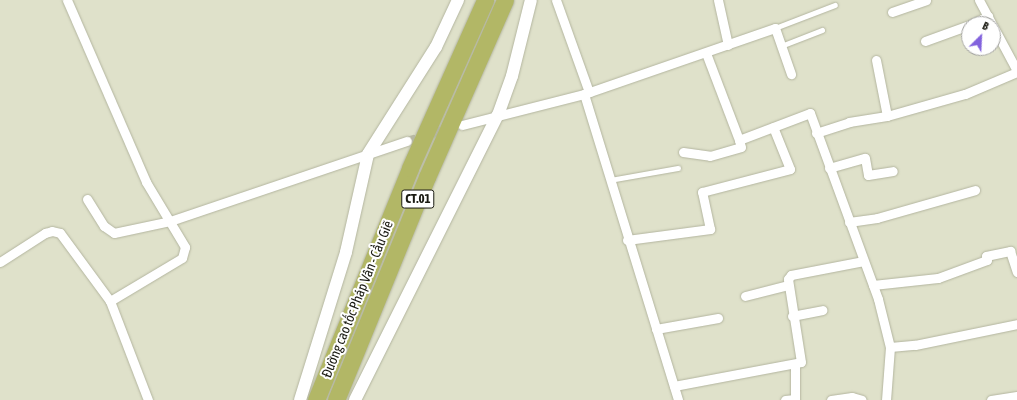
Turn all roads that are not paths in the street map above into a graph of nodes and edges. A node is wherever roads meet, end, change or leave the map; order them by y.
1 (67, 0) edge
2 (458, 0) edge
3 (485, 0) edge
4 (505, 0) edge
5 (531, 0) edge
6 (556, 0) edge
7 (718, 0) edge
8 (926, 0) edge
9 (979, 0) edge
10 (835, 5) dead end
11 (892, 12) dead end
12 (988, 16) edge
13 (961, 27) edge
14 (775, 28) junction
15 (822, 30) dead end
16 (925, 41) dead end
17 (1001, 41) edge
18 (728, 45) junction
19 (781, 46) junction
20 (706, 53) junction
21 (876, 60) dead end
22 (1017, 72) edge
23 (791, 74) dead end
24 (587, 93) junction
25 (498, 116) junction
26 (887, 116) junction
27 (462, 125) dead end
28 (773, 127) junction
29 (816, 133) junction
30 (739, 140) junction
31 (407, 141) tunnel mouth
32 (683, 152) dead end
33 (368, 154) junction
34 (678, 168) dead end
35 (829, 168) junction
36 (893, 170) dead end
37 (610, 180) junction
38 (975, 190) dead end
39 (87, 199) dead end
40 (170, 221) junction
41 (850, 222) junction
42 (628, 240) junction
43 (864, 261) junction
44 (0, 262) edge
45 (1017, 272) edge
46 (788, 285) junction
47 (873, 285) junction
48 (745, 296) dead end
49 (110, 301) junction
50 (822, 310) dead end
51 (792, 316) junction
52 (718, 318) dead end
53 (1017, 324) edge
54 (656, 329) junction
55 (890, 347) junction
56 (795, 365) junction
57 (674, 386) junction
58 (1017, 396) edge
59 (795, 399) edge
60 (148, 400) edge
61 (300, 400) edge
62 (316, 400) edge
63 (336, 400) edge
64 (355, 400) edge
65 (678, 400) edge
66 (785, 400) edge
67 (831, 400) edge
68 (862, 400) edge
69 (886, 400) edge
70 (991, 400) edge

1 - 40 street
2 - 33 street
3 - 62 highway, Đường cao tốc Pháp Vân - Cầu Giẽ / CT.01
4 - 63 highway, Đường cao tốc Pháp Vân - Cầu Giẽ / CT.01
5 - 25 street
6 - 24 street
7 - 18 street
8 - 11 street
9 - 12 street
10 - 14 lane
13 - 16 street
14 - 18 street
14 - 19 street
15 - 19 lane
17 - 22 street
18 - 20 street
19 - 23 street
20 - 24 street
20 - 30 street
21 - 26 street
22 - 26 street
24 - 25 street
24 - 37 street
25 - 27 street
25 - 64 street
26 - 29 street
28 - 29 street
28 - 30 street
28 - 42 street
29 - 35 street
30 - 32 street
31 - 33 street
33 - 40 street
33 - 61 street
34 - 37 lane
35 - 36 street
35 - 41 street
37 - 42 street
38 - 41 street
39 - 40 street
40 - 49 street
41 - 43 street
42 - 54 street
43 - 46 street
43 - 47 street
44 - 49 street
45 - 47 street
46 - 48 street
46 - 51 street
47 - 55 street
49 - 60 street
50 - 51 street
51 - 56 street
52 - 54 street
53 - 55 street
54 - 57 street
55 - 69 street
56 - 57 street
56 - 59 street
57 - 65 street
58 - 70 street
59 - 66 street
67 - 68 street

